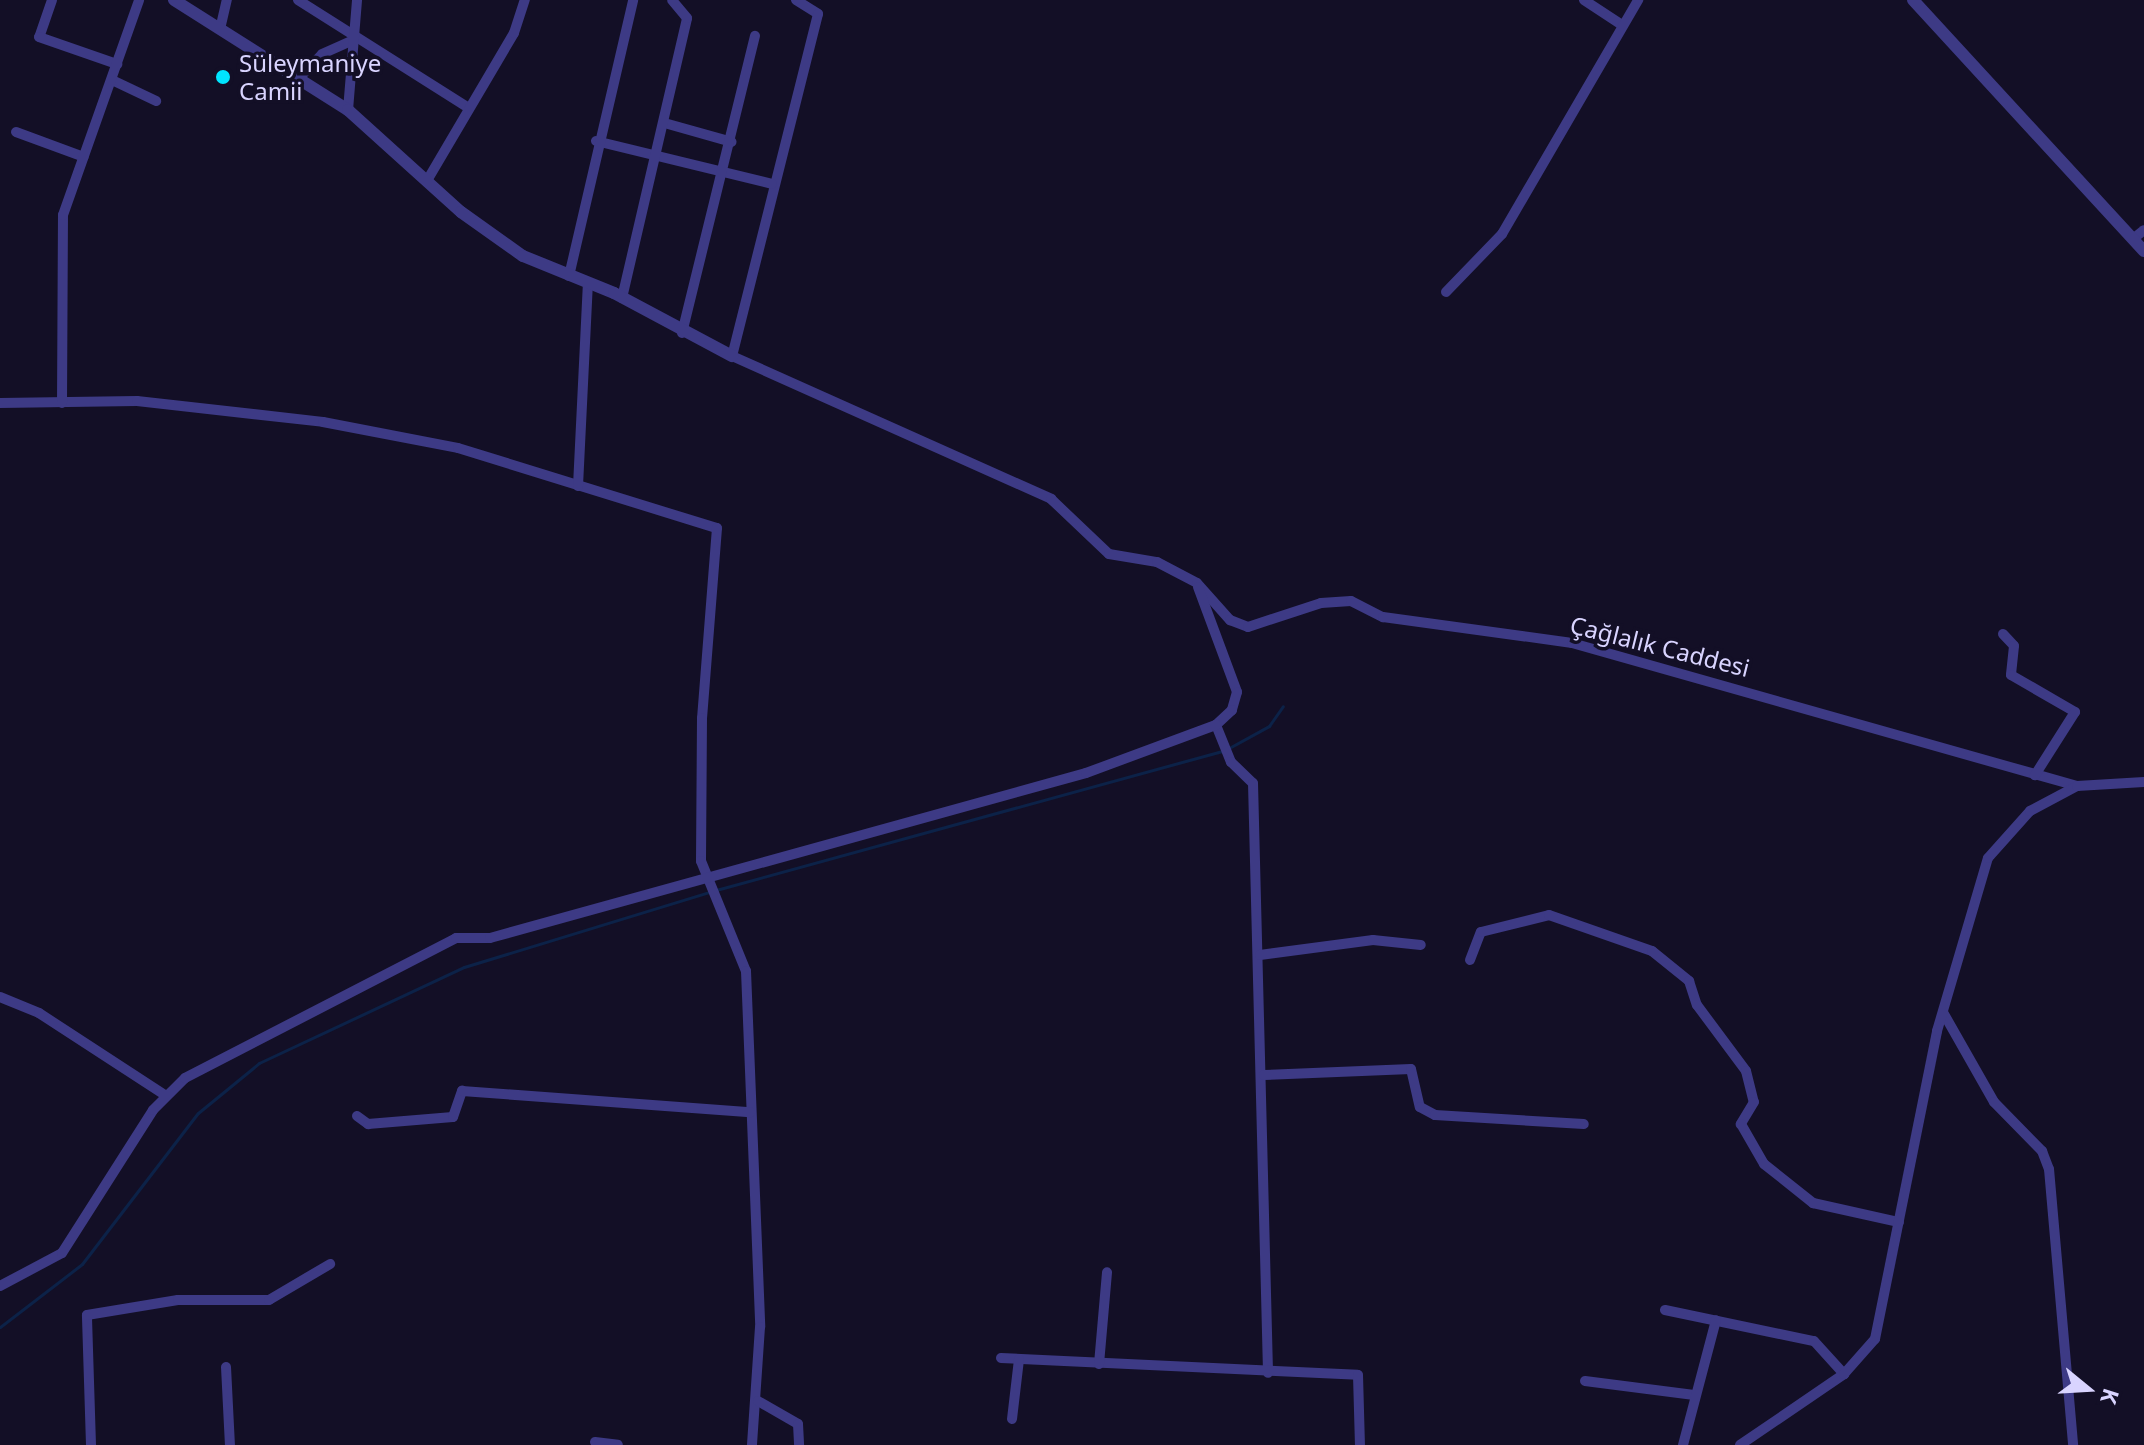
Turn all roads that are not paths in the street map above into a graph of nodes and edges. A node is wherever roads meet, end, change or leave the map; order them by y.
1 (52, 0) edge
2 (139, 0) edge
3 (174, 0) edge
4 (227, 0) edge
5 (298, 0) edge
6 (357, 0) edge
7 (525, 0) edge
8 (633, 0) edge
9 (672, 0) edge
10 (796, 0) edge
11 (1584, 0) edge
12 (1638, 0) edge
13 (1913, 0) edge
14 (221, 25) junction
15 (1622, 25) junction
16 (755, 36) dead end
17 (354, 40) junction
18 (117, 64) junction
19 (301, 76) junction
20 (112, 80) junction
21 (156, 101) dead end
22 (469, 108) junction
23 (348, 110) junction
24 (668, 124) junction
25 (16, 132) dead end
26 (596, 141) junction
27 (732, 142) junction
28 (84, 157) junction
29 (661, 157) junction
30 (726, 172) junction
31 (428, 179) junction
32 (772, 184) junction
33 (2144, 230) edge
34 (2133, 239) junction
35 (2144, 251) edge
36 (569, 276) junction
37 (588, 282) junction
38 (1446, 292) dead end
39 (622, 298) junction
40 (682, 333) junction
41 (732, 356) junction
42 (0, 403) edge
43 (62, 403) junction
44 (578, 486) junction
45 (1197, 583) junction
46 (2003, 634) dead end
47 (1218, 731) junction
48 (2035, 775) junction
49 (2144, 782) edge
50 (2077, 786) junction
51 (706, 876) junction
52 (1421, 945) dead end
53 (1260, 955) junction
54 (1470, 960) dead end
55 (0, 997) edge
56 (1944, 1014) junction
57 (1264, 1075) junction
58 (165, 1095) junction
59 (750, 1112) junction
60 (357, 1116) dead end
61 (1584, 1124) dead end
62 (1899, 1222) junction
63 (330, 1264) dead end
64 (1107, 1272) dead end
65 (0, 1286) edge
66 (1665, 1310) dead end
67 (1716, 1320) junction
68 (1001, 1358) dead end
69 (1019, 1359) junction
70 (1099, 1364) junction
71 (226, 1367) dead end
72 (1268, 1373) junction
73 (1844, 1374) junction
74 (1585, 1381) dead end
75 (1694, 1395) junction
76 (758, 1401) junction
77 (1012, 1419) dead end
78 (595, 1442) dead end
79 (91, 1445) edge
80 (230, 1445) edge
81 (618, 1445) edge
82 (752, 1445) edge
83 (799, 1445) edge
84 (1360, 1445) edge
85 (1683, 1445) edge
86 (1740, 1445) edge
87 (2073, 1445) edge

1 - 18 street
2 - 18 street
3 - 14 street
4 - 14 street
5 - 17 street
6 - 17 street
7 - 22 street
8 - 26 street
9 - 24 street
10 - 32 street
11 - 15 street
12 - 15 street
13 - 34 street
14 - 19 street
15 - 38 street
16 - 27 street
17 - 19 street
17 - 22 street
17 - 23 street
18 - 20 street
19 - 23 street
20 - 21 street
20 - 28 street
22 - 31 street
23 - 31 street
24 - 27 street
24 - 29 street
25 - 28 street
26 - 29 street
26 - 36 street
27 - 30 street
28 - 43 street
29 - 30 street
29 - 39 street
30 - 32 street
30 - 40 street
31 - 36 street
32 - 41 street
33 - 34 street
34 - 35 street
36 - 37 street
37 - 39 street
37 - 44 street
39 - 40 street
40 - 41 street
41 - 45 street
42 - 43 street
43 - 44 street
44 - 51 street
45 - 47 street
45 - 48 street, Çağlalık Caddesi
46 - 48 street
47 - 51 street
47 - 53 street
48 - 50 street, Çağlalık Caddesi
49 - 50 street, Çağlalık Caddesi
50 - 56 street, Çağlalık Caddesi
51 - 58 street
51 - 59 street
52 - 53 street
53 - 57 street
54 - 62 street
55 - 58 street
56 - 62 street, Çağlalık Caddesi
56 - 87 street
57 - 61 street
57 - 72 street
58 - 65 street
59 - 60 street
59 - 76 street
62 - 73 street, Çağlalık Caddesi
63 - 79 street
64 - 70 street
66 - 67 street
67 - 73 street
67 - 75 street
68 - 69 street
69 - 70 street
69 - 77 street
70 - 72 street
71 - 80 street
72 - 84 street
73 - 86 street, Çağlalık Caddesi
74 - 75 street
75 - 85 street
76 - 82 street
76 - 83 street
78 - 81 street

